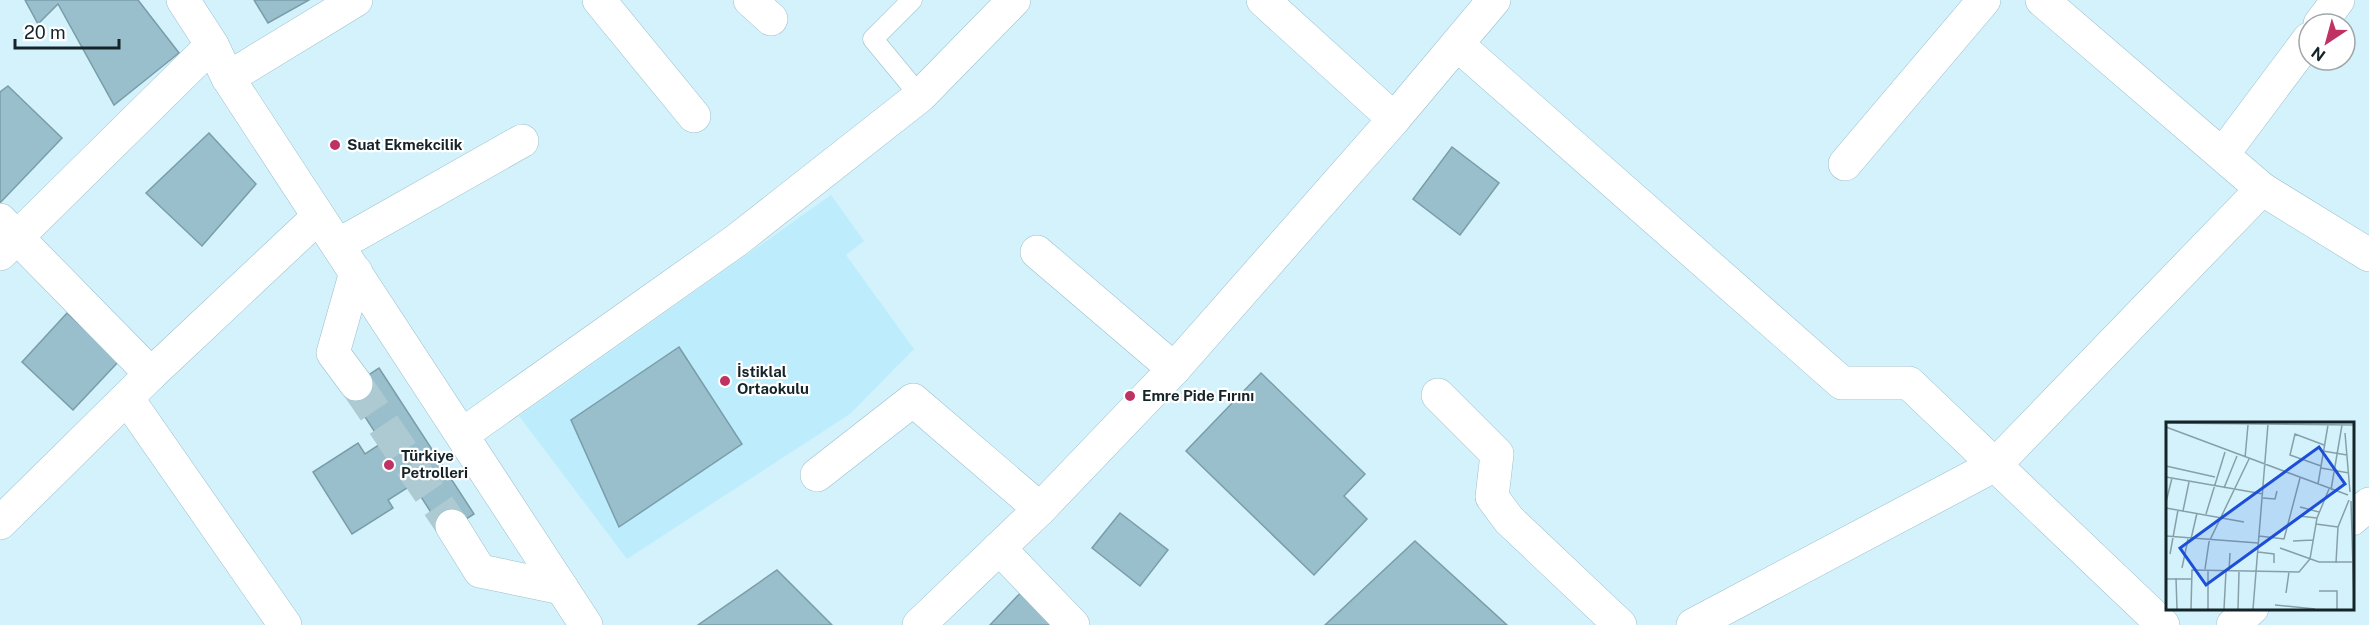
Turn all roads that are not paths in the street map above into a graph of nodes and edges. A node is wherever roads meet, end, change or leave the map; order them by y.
1 (183, 0) edge
2 (356, 0) edge
3 (599, 0) edge
4 (912, 0) edge
5 (1014, 0) edge
6 (1263, 0) edge
7 (1494, 0) edge
8 (1984, 0) edge
9 (2042, 0) edge
10 (212, 45) junction
11 (1458, 45) junction
12 (2297, 55) edge
13 (228, 78) junction
14 (920, 96) junction
15 (694, 116) dead end
16 (1394, 119) junction
17 (522, 141) dead end
18 (2223, 154) junction
19 (1845, 164) dead end
20 (2262, 189) junction
21 (318, 217) junction
22 (6, 237) edge
23 (338, 245) junction
24 (1037, 252) dead end
25 (2369, 255) edge
26 (356, 272) junction
27 (1174, 369) junction
28 (152, 374) junction
29 (356, 384) tunnel mouth
30 (1438, 395) dead end
31 (127, 398) junction
32 (463, 434) junction
33 (1995, 465) junction
34 (817, 475) dead end
35 (2369, 504) edge
36 (1040, 509) junction
37 (2354, 517) edge
38 (0, 523) edge
39 (452, 526) tunnel mouth
40 (999, 548) junction
41 (562, 588) junction
42 (2251, 610) edge
43 (285, 625) edge
44 (586, 625) edge
45 (919, 625) edge
46 (1073, 625) edge
47 (1620, 625) edge
48 (1693, 625) edge
49 (2163, 625) edge
50 (2233, 625) edge

1 - 10 street
2 - 13 street
3 - 15 street
4 - 14 lane
5 - 14 street
6 - 16 street
7 - 11 street
8 - 19 street
9 - 18 street
10 - 13 street
10 - 22 street
11 - 16 street
11 - 33 street
12 - 18 street
13 - 21 street
14 - 32 street
16 - 27 street
17 - 23 street
18 - 20 street
20 - 25 street
20 - 33 street
21 - 23 street
21 - 28 street
22 - 28 street
23 - 26 street
24 - 27 street
26 - 29 street
26 - 32 street
27 - 36 street
28 - 31 street
30 - 47 street
31 - 38 street
31 - 43 street
32 - 41 street
33 - 48 street
33 - 49 street
34 - 36 street
35 - 37 street
36 - 40 street
39 - 41 street
40 - 45 street
40 - 46 street
41 - 44 street
42 - 50 street

